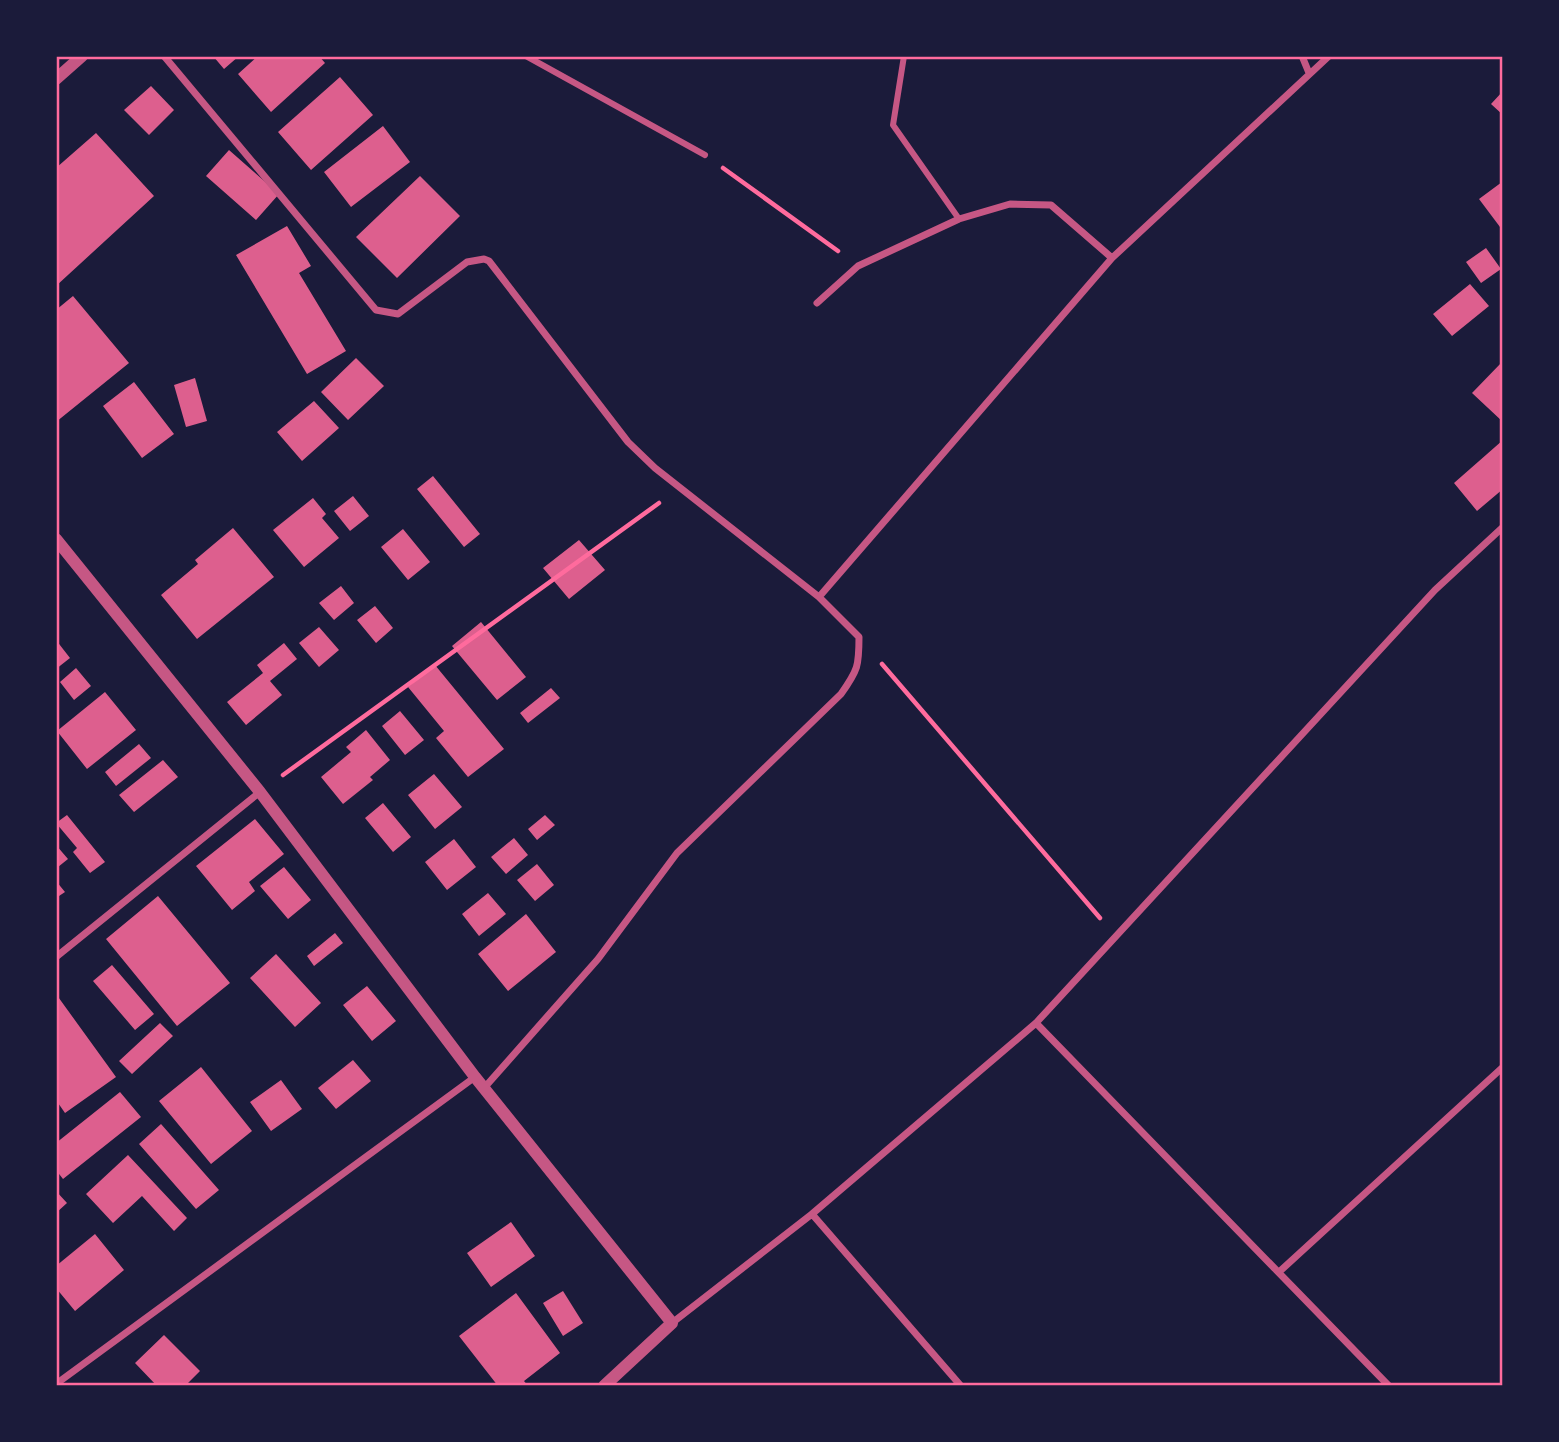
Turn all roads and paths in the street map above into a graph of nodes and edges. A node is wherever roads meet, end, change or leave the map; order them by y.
1 (82, 56) edge
2 (164, 56) edge
3 (526, 56) edge
4 (904, 56) edge
5 (1302, 56) edge
6 (1329, 56) edge
7 (1309, 73) junction
8 (56, 79) edge
9 (705, 155) joint
10 (959, 219) junction
11 (1112, 258) junction
12 (858, 266) junction
13 (817, 303) dead end
14 (680, 488) junction
15 (1503, 527) edge
16 (58, 545) edge
17 (819, 597) junction
18 (859, 637) junction
19 (260, 792) junction
20 (1116, 936) junction
21 (56, 957) edge
22 (1036, 1023) junction
23 (1503, 1067) edge
24 (475, 1077) junction
25 (485, 1087) junction
26 (812, 1213) junction
27 (1279, 1272) junction
28 (672, 1324) junction
29 (56, 1384) edge
30 (604, 1386) edge
31 (961, 1386) edge
32 (1390, 1386) edge

1 - 8 street
2 - 14 street
3 - 9 street
4 - 10 street
5 - 7 street
6 - 7 street
7 - 11 street
9 - 12 path
10 - 11 street
10 - 12 street
11 - 17 street
12 - 13 street
14 - 17 street
14 - 19 path
15 - 20 street
16 - 19 street
17 - 18 street
18 - 20 path
18 - 25 street
19 - 21 street
19 - 24 street
20 - 22 street
22 - 26 street
22 - 27 street
23 - 27 street
24 - 25 street
24 - 29 street
25 - 28 street
26 - 28 street
26 - 31 street
27 - 32 street
28 - 30 street

